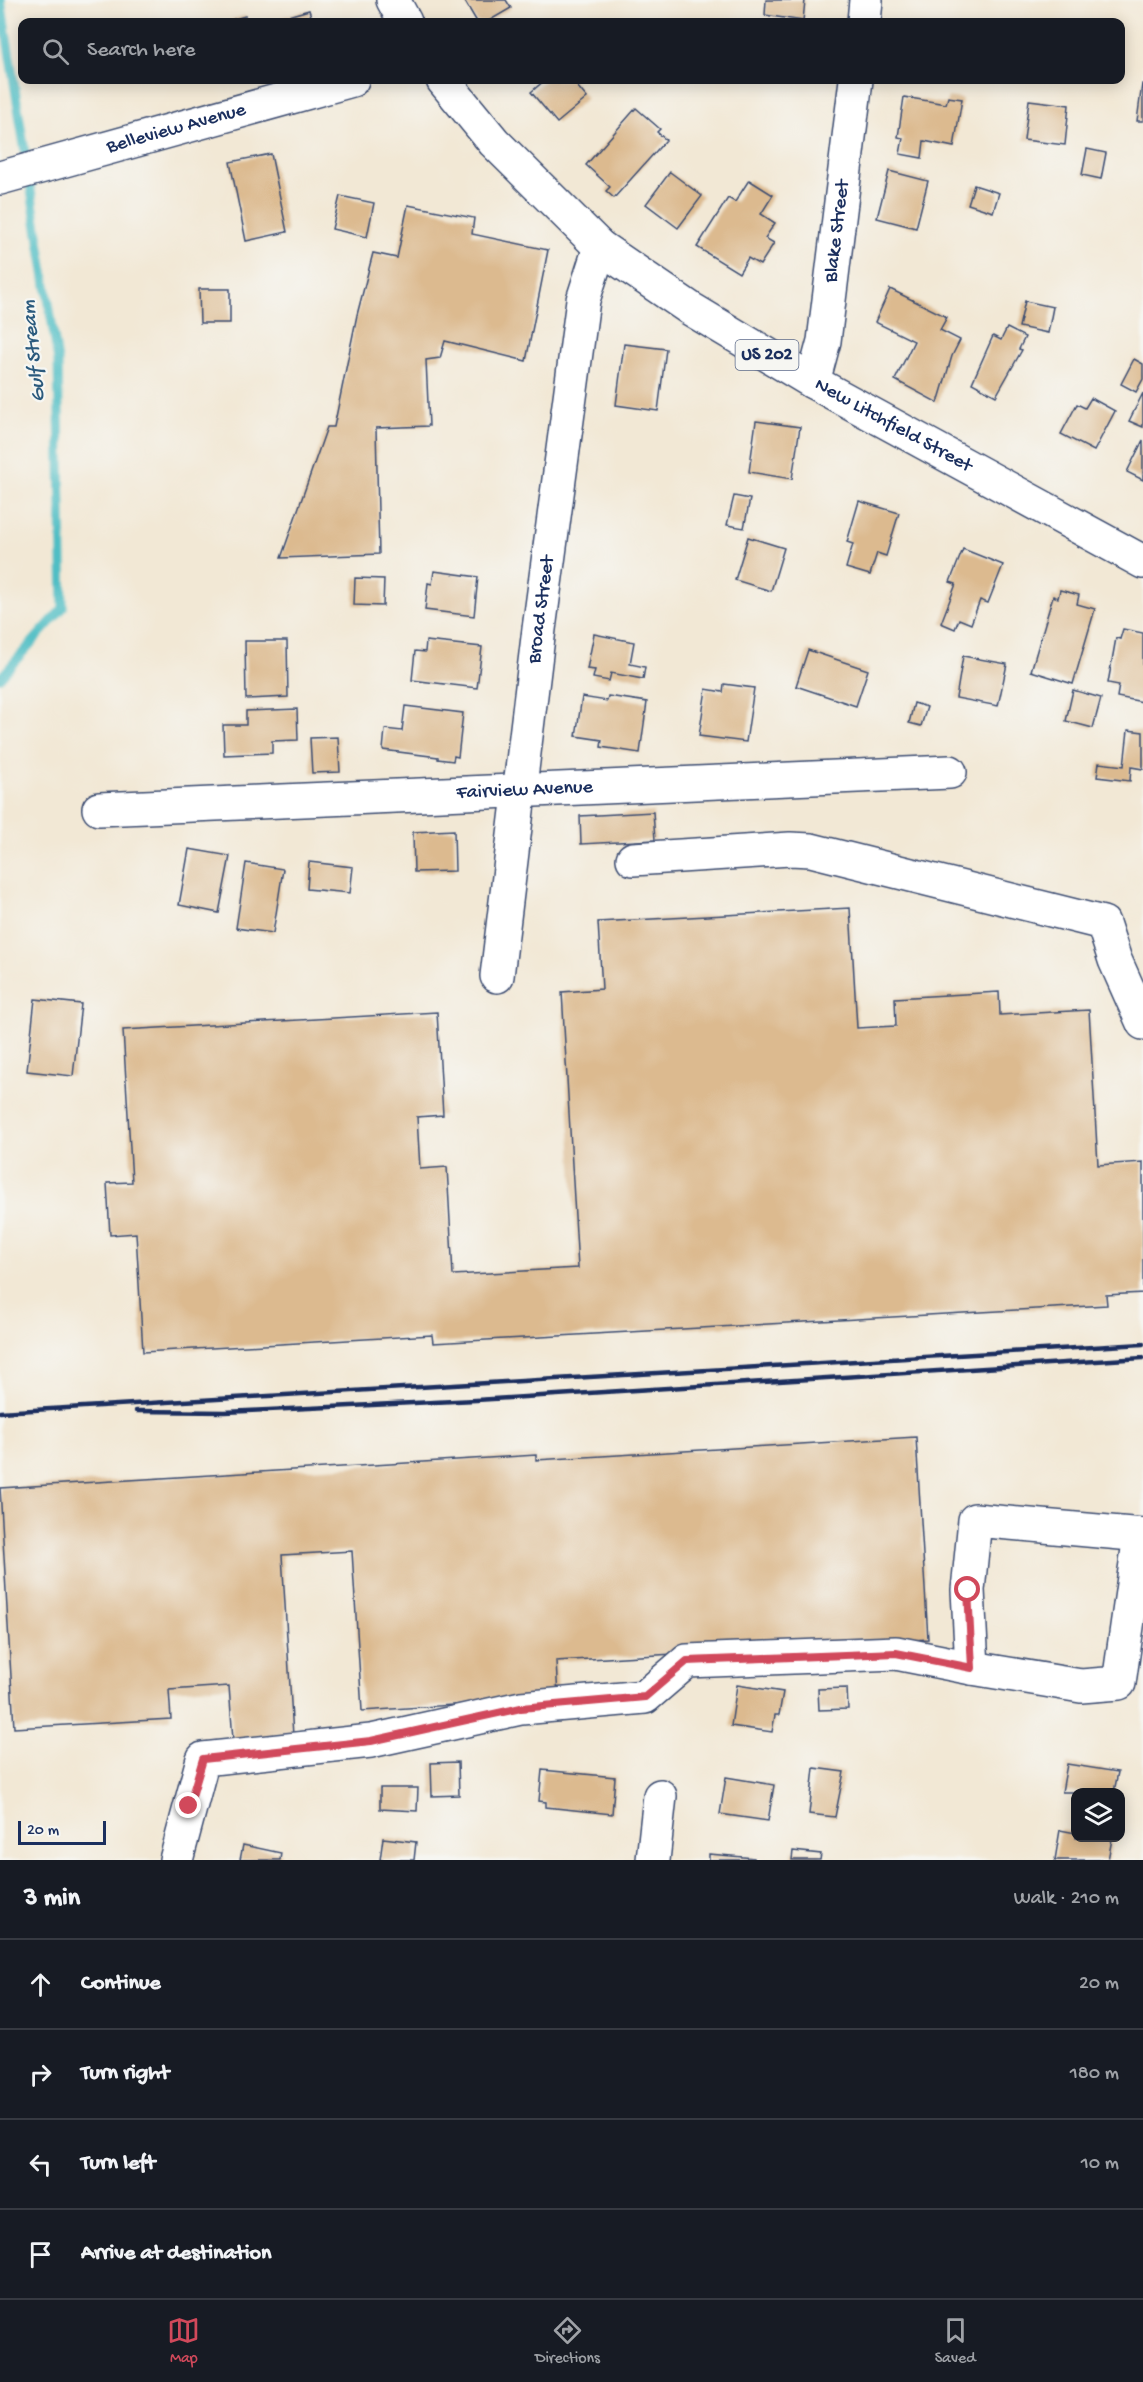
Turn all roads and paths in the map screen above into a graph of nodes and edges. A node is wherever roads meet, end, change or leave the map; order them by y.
1 (393, 0) edge
2 (866, 0) edge
3 (403, 18) edge
4 (864, 18) edge
5 (337, 84) edge
6 (446, 84) edge
7 (856, 84) edge
8 (0, 178) edge
9 (600, 248) junction
10 (813, 382) junction
11 (1143, 562) edge
12 (950, 772) dead end
13 (521, 791) junction
14 (99, 809) dead end
15 (633, 859) dead end
16 (497, 976) dead end
17 (1143, 1023) edge
18 (1142, 1535) edge
19 (972, 1668) junction
20 (660, 1796) dead end
21 (176, 1860) edge
22 (653, 1860) edge

1 - 3 main road
2 - 4 main road
5 - 8 main road, Belleview Avenue
6 - 9 main road, New Litchfield Street / US 202
7 - 10 main road, Blake Street
9 - 10 main road, New Litchfield Street / US 202
9 - 13 main road, Broad Street
10 - 11 main road, New Litchfield Street / US 202
12 - 13 main road, Fairview Avenue
13 - 14 main road, Fairview Avenue
13 - 16 main road, Broad Street
15 - 17 main road
18 - 19 main road
18 - 19 main road
19 - 21 main road
20 - 22 main road

